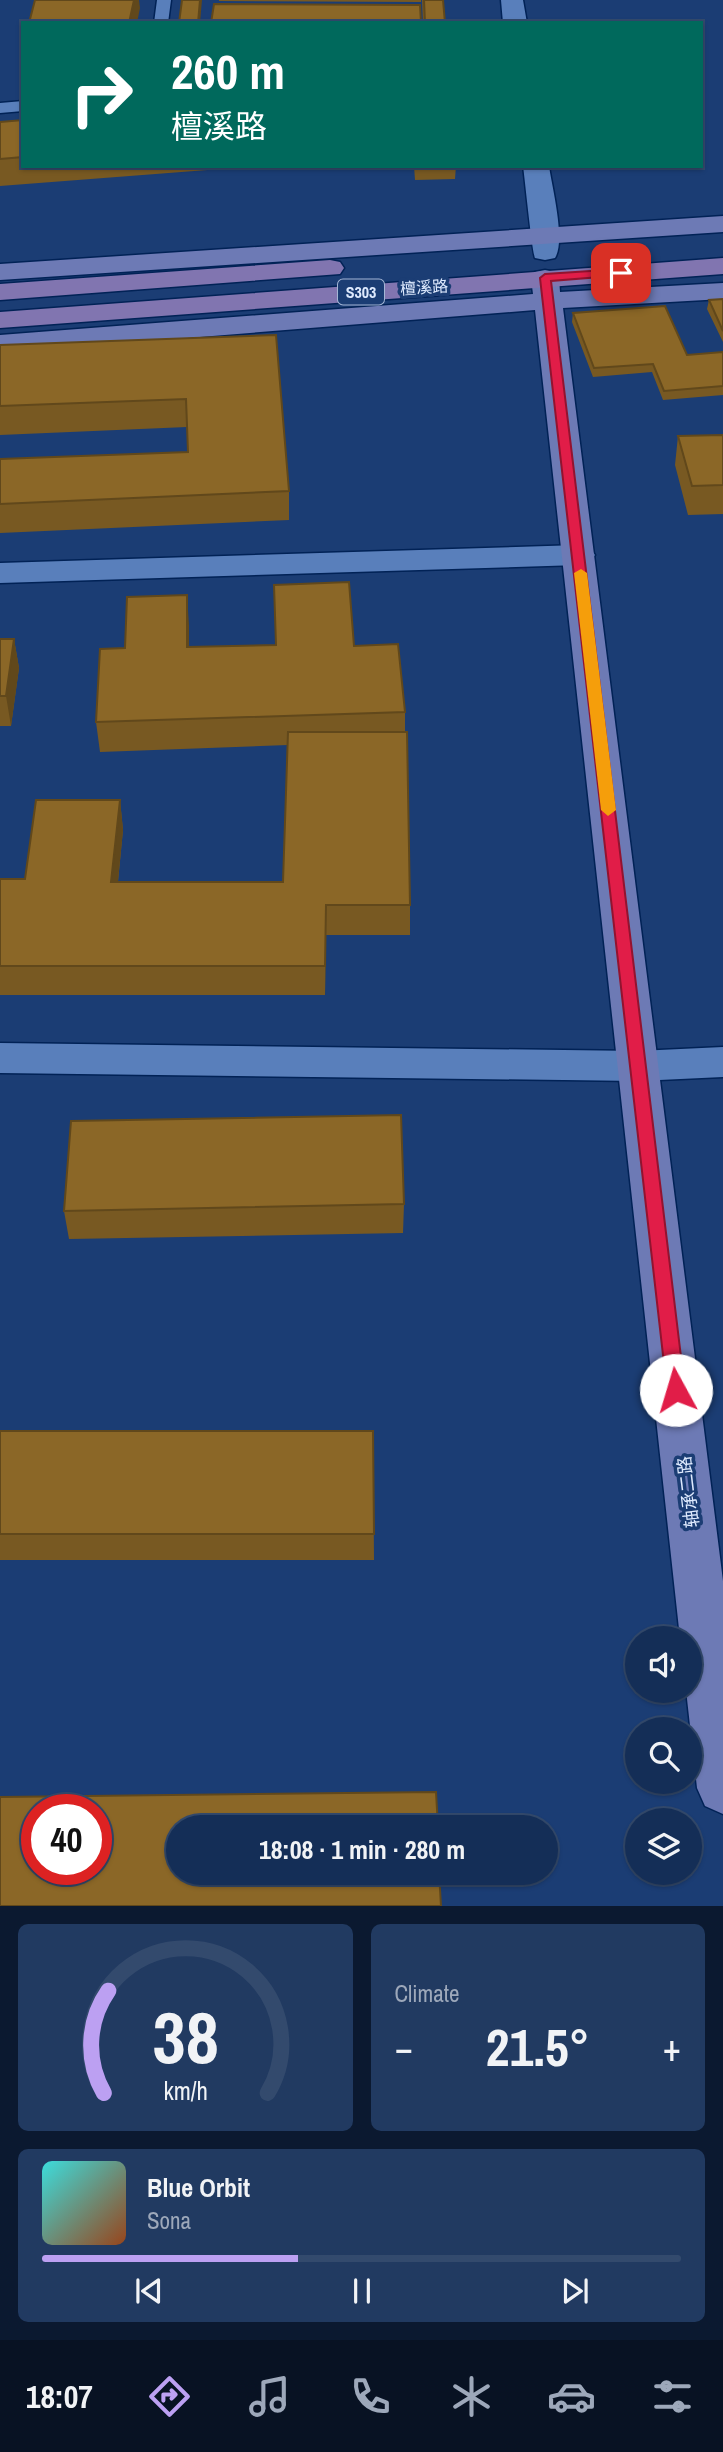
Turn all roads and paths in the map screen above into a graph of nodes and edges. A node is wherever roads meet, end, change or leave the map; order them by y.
1 (164, 0) edge
2 (512, 0) edge
3 (162, 21) edge
4 (515, 21) edge
5 (21, 106) edge
6 (0, 108) edge
7 (536, 168) edge
8 (723, 224) edge
9 (723, 240) edge
10 (723, 266) edge
11 (546, 267) junction
12 (0, 272) edge
13 (723, 290) edge
14 (0, 292) edge
15 (0, 320) edge
16 (0, 344) edge
17 (579, 555) junction
18 (0, 573) edge
19 (0, 1058) edge
20 (723, 1062) edge
21 (638, 1066) junction
22 (723, 1788) edge

1 - 3 lane
2 - 4 street
5 - 6 lane
7 - 11 street, 轴承二路
8 - 11 street
9 - 11 main road, 檀溪路 / S303
10 - 11 main road, 檀溪路 / S303
11 - 12 street
11 - 13 street
11 - 14 main road, 檀溪路 / S303
11 - 15 main road, 檀溪路 / S303
11 - 16 street
11 - 17 street, 轴承二路
17 - 18 street
17 - 21 street, 轴承二路
19 - 21 street
20 - 21 street
21 - 22 street, 轴承二路

